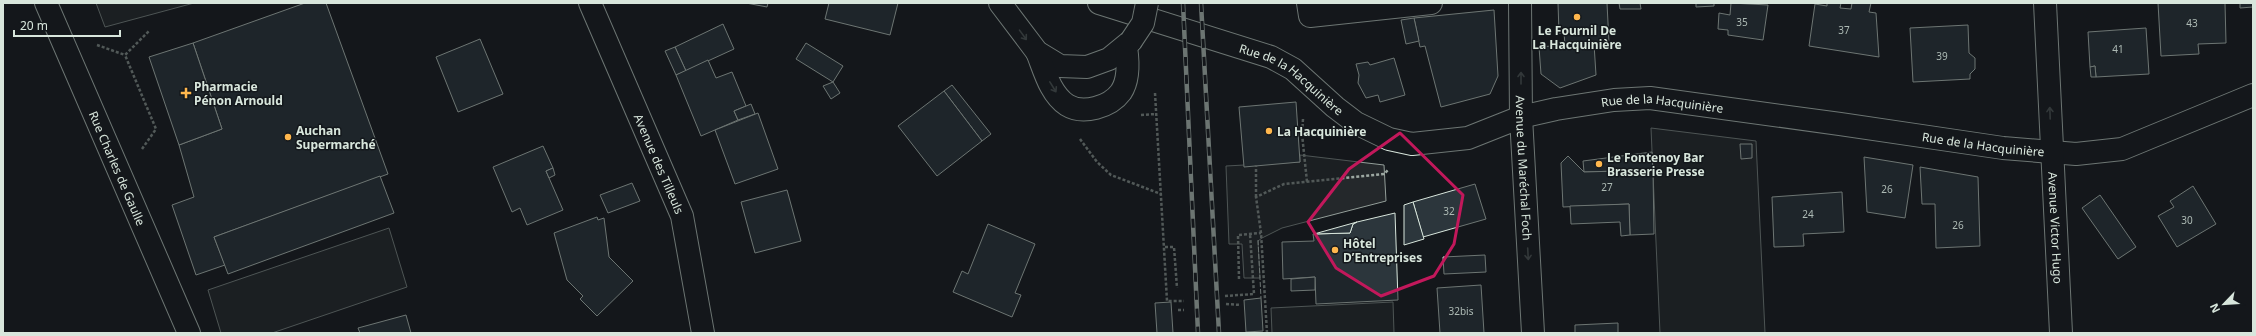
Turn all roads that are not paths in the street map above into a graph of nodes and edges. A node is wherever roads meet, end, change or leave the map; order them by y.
1 (46, 3) edge
2 (590, 3) edge
3 (1000, 3) edge
4 (1099, 3) edge
5 (1147, 3) edge
6 (1308, 3) edge
7 (1431, 3) edge
8 (1520, 3) edge
9 (2045, 3) edge
10 (1128, 44) junction
11 (1037, 52) junction
12 (2253, 96) edge
13 (1521, 117) junction
14 (2052, 152) junction
15 (189, 333) edge
16 (703, 333) edge
17 (1533, 333) edge
18 (2061, 333) edge

1 - 15 street, Rue Charles de Gaulle
2 - 16 street, Avenue des Tilleuls
3 -> 11 street
4 - 13 street, Rue de la Hacquinière
5 - 10 street, bridge
6 - 7 street
13 -> 8 street, Avenue du Maréchal Foch
14 -> 9 street, Avenue Victor Hugo
10 - 11 street
11 -> 10 street
12 - 14 street, Rue de la Hacquinière
13 - 14 street, Rue de la Hacquinière
13 -> 17 street, Avenue du Maréchal Foch
14 - 18 street, Avenue Victor Hugo

